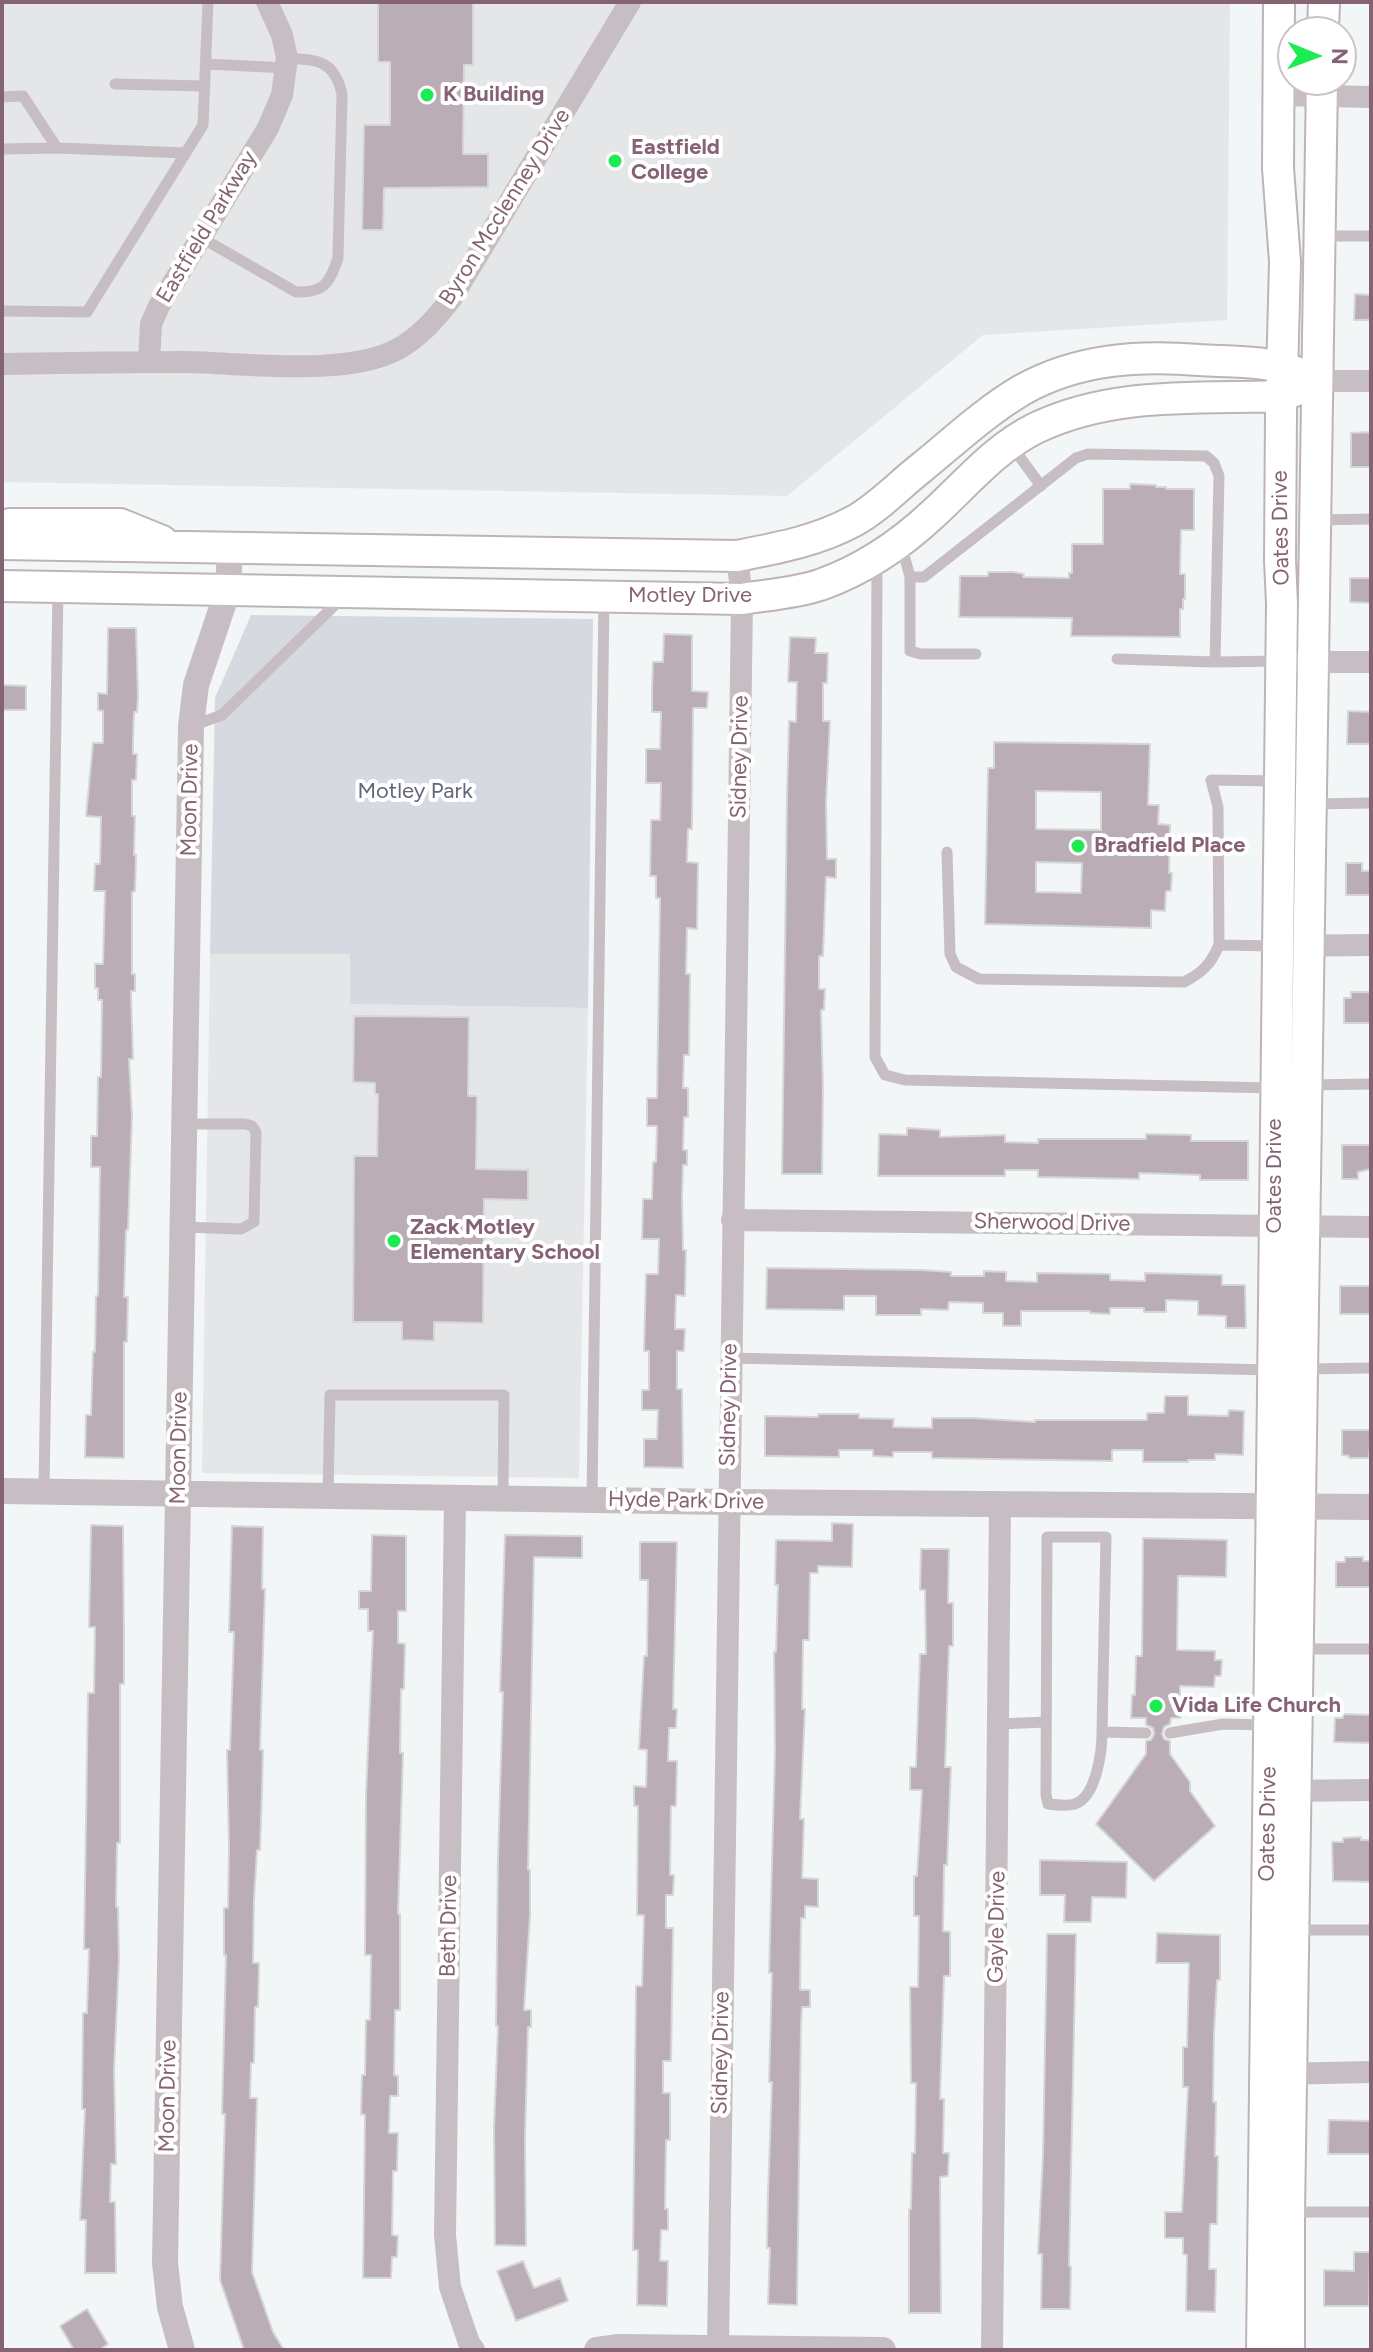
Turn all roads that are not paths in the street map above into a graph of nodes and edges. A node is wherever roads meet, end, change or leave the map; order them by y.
1 (208, 2) edge
2 (267, 2) edge
3 (630, 2) edge
4 (286, 63) junction
5 (206, 64) junction
6 (115, 84) dead end
7 (205, 86) junction
8 (1279, 96) edge
9 (1322, 96) edge
10 (2, 97) edge
11 (57, 148) junction
12 (2, 149) edge
13 (186, 153) junction
14 (1320, 236) junction
15 (1371, 236) edge
16 (199, 237) junction
17 (2, 311) edge
18 (149, 362) junction
19 (2, 364) edge
20 (1282, 366) junction
21 (1317, 381) junction
22 (1371, 381) edge
23 (1281, 396) junction
24 (1011, 445) junction
25 (1041, 486) junction
26 (880, 504) junction
27 (1371, 519) edge
28 (1316, 520) junction
29 (2, 524) edge
30 (2, 544) edge
31 (179, 548) junction
32 (230, 549) junction
33 (889, 549) junction
34 (737, 556) junction
35 (910, 577) junction
36 (2, 586) edge
37 (58, 587) junction
38 (228, 590) junction
39 (348, 592) junction
40 (604, 596) junction
41 (742, 599) junction
42 (976, 654) dead end
43 (1117, 659) dead end
44 (1280, 661) junction
45 (1215, 662) junction
46 (1313, 662) junction
47 (1371, 662) edge
48 (191, 726) junction
49 (1279, 781) junction
50 (1371, 803) edge
51 (1311, 804) junction
52 (947, 852) dead end
53 (1219, 945) junction
54 (1371, 945) edge
55 (1277, 946) junction
56 (1309, 946) junction
57 (1371, 1084) edge
58 (1307, 1085) junction
59 (1275, 1088) junction
60 (185, 1124) junction
61 (732, 1220) junction
62 (1290, 1226) junction
63 (183, 1227) junction
64 (1371, 1227) edge
65 (730, 1358) junction
66 (1371, 1368) edge
67 (1288, 1369) junction
68 (2, 1491) edge
69 (44, 1492) junction
70 (178, 1493) junction
71 (328, 1496) junction
72 (455, 1498) junction
73 (503, 1498) junction
74 (592, 1500) junction
75 (728, 1502) junction
76 (1000, 1505) junction
77 (1054, 1505) junction
78 (1301, 1507) junction
79 (1371, 1507) edge
80 (1271, 1508) junction
81 (1054, 1537) junction
82 (1299, 1649) junction
83 (1371, 1649) edge
84 (1046, 1722) junction
85 (999, 1724) junction
86 (1269, 1725) junction
87 (1102, 1732) junction
88 (1146, 1733) dead end
89 (1170, 1733) dead end
90 (1371, 1790) edge
91 (1283, 1791) junction
92 (1295, 1930) junction
93 (1371, 1930) edge
94 (1371, 2072) edge
95 (1279, 2074) junction
96 (1289, 2212) junction
97 (1371, 2212) edge
98 (718, 2348) edge
99 (182, 2350) edge
100 (474, 2350) edge
101 (597, 2350) edge
102 (883, 2350) edge
103 (992, 2350) edge
104 (1262, 2350) edge
105 (1289, 2350) edge

1 - 5 lane
2 - 4 street
3 - 18 street, Byron Mcclenney Drive
4 - 5 lane
4 - 16 street, Eastfield Parkway
4 - 16 lane
5 - 7 lane
6 - 7 lane
7 - 13 lane
8 - 20 main road, Oates Drive
9 - 14 main road, Oates Drive
10 - 11 lane
11 - 12 lane
11 - 13 lane
13 - 17 lane
14 - 15 lane
14 - 21 main road, Oates Drive
16 - 18 street, Eastfield Parkway
18 - 19 street
20 - 21 main road, Motley Drive
20 - 23 main road, Oates Drive
20 - 26 main road, Motley Drive
21 - 22 street, Motley Drive
21 - 23 main road, Motley Drive
21 - 28 main road, Oates Drive
23 - 24 main road, Motley Drive
23 - 44 main road, Oates Drive
24 - 25 lane
24 - 33 main road, Motley Drive
25 - 35 lane
25 - 45 lane
26 - 33 main road
26 - 34 main road, Motley Drive
27 - 28 lane
28 - 46 main road, Oates Drive
29 - 31 main road
30 - 31 main road, Motley Drive
31 - 32 main road, Motley Drive
32 - 34 main road, Motley Drive
32 - 38 street, Moon Drive
33 - 35 lane
33 - 41 main road, Motley Drive
33 - 59 lane
34 - 41 street, Sidney Drive
35 - 42 lane
36 - 37 main road, Motley Drive
37 - 38 main road, Motley Drive
37 - 69 lane
38 - 39 main road, Motley Drive
38 - 48 street, Moon Drive
39 - 40 main road, Motley Drive
39 - 48 lane
40 - 41 main road, Motley Drive
40 - 74 lane
41 - 61 street, Sidney Drive
43 - 45 lane
44 - 45 lane
44 - 46 street
44 - 49 main road, Oates Drive
46 - 47 street
46 - 51 main road, Oates Drive
48 - 60 street, Moon Drive
49 - 53 lane
49 - 55 main road, Oates Drive
50 - 51 lane
51 - 56 main road, Oates Drive
52 - 53 lane
53 - 55 lane
54 - 56 street
55 - 56 street
55 - 59 main road, Oates Drive
56 - 58 main road, Oates Drive
57 - 58 lane
58 - 62 main road, Oates Drive
59 - 62 main road, Oates Drive
60 - 63 street, Moon Drive
60 - 63 lane
61 - 62 street, Sherwood Drive
61 - 65 street, Sidney Drive
62 - 64 street, Sherwood Drive
62 - 67 main road, Oates Drive
63 - 70 street, Moon Drive
65 - 67 lane
65 - 75 street, Sidney Drive
66 - 67 lane
67 - 78 main road, Oates Drive
67 - 80 main road, Oates Drive
68 - 69 street, Hyde Park Drive
69 - 70 street, Hyde Park Drive
70 - 71 street, Hyde Park Drive
70 - 99 street, Moon Drive
71 - 72 street, Hyde Park Drive
71 - 73 lane
72 - 73 street, Hyde Park Drive
72 - 100 street, Beth Drive
73 - 74 street, Hyde Park Drive
74 - 75 street, Hyde Park Drive
75 - 76 street, Hyde Park Drive
75 - 98 street, Sidney Drive
76 - 77 street, Hyde Park Drive
76 - 85 street, Gayle Drive
77 - 80 street, Hyde Park Drive
77 - 81 lane
78 - 79 street, Hyde Park Drive
78 - 80 street, Hyde Park Drive
78 - 82 main road, Oates Drive
80 - 86 main road, Oates Drive
81 - 84 lane
81 - 87 lane
82 - 83 lane
82 - 91 main road, Oates Drive
84 - 85 lane
84 - 87 lane
85 - 103 street, Gayle Drive
86 - 89 lane
86 - 91 main road, Oates Drive
87 - 88 lane
90 - 91 street
91 - 92 main road, Oates Drive
91 - 95 main road, Oates Drive
92 - 93 lane
92 - 95 main road, Oates Drive
94 - 95 street
95 - 96 main road, Oates Drive
95 - 104 main road, Oates Drive
96 - 97 lane
96 - 105 main road, Oates Drive
98 - 101 street
98 - 102 street

